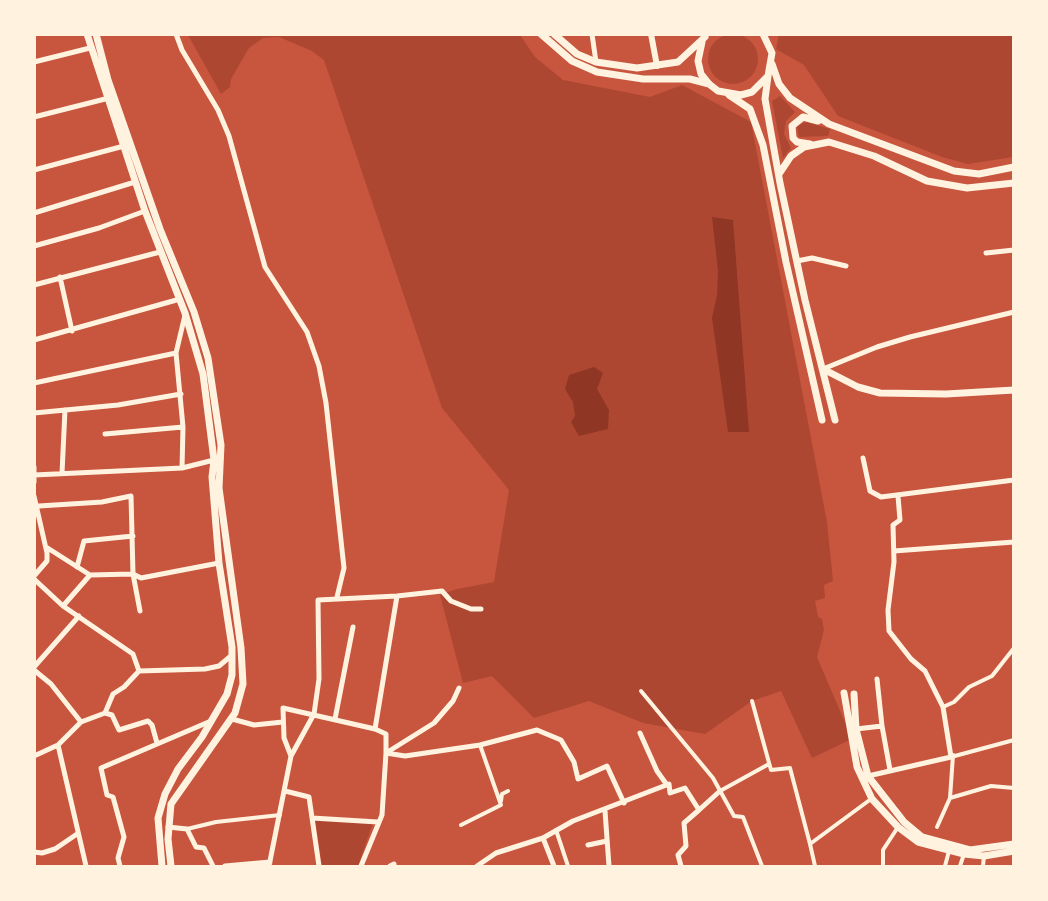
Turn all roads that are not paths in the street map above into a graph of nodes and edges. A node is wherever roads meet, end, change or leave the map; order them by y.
1 (87, 34) edge
2 (96, 34) edge
3 (176, 34) edge
4 (541, 34) edge
5 (554, 34) edge
6 (592, 34) edge
7 (651, 34) edge
8 (706, 36) edge
9 (767, 37) edge
10 (90, 48) junction
11 (34, 62) edge
12 (596, 63) junction
13 (772, 64) junction
14 (657, 66) junction
15 (768, 76) junction
16 (709, 84) junction
17 (729, 95) junction
18 (109, 98) junction
19 (34, 117) edge
20 (830, 124) junction
21 (814, 145) junction
22 (124, 146) junction
23 (1014, 167) edge
24 (34, 170) edge
25 (779, 174) junction
26 (135, 182) junction
27 (1014, 183) edge
28 (145, 211) junction
29 (34, 213) edge
30 (34, 246) edge
31 (1014, 250) edge
32 (160, 252) junction
33 (986, 253) dead end
34 (797, 261) junction
35 (846, 266) dead end
36 (60, 277) junction
37 (34, 285) edge
38 (180, 299) junction
39 (1014, 312) edge
40 (185, 313) junction
41 (72, 331) junction
42 (34, 340) edge
43 (176, 353) junction
44 (823, 369) junction
45 (34, 383) edge
46 (1014, 390) edge
47 (181, 394) junction
48 (65, 410) junction
49 (34, 413) edge
50 (822, 420) dead end
51 (835, 420) dead end
52 (183, 427) junction
53 (105, 434) dead end
54 (864, 458) dead end
55 (214, 460) junction
56 (34, 467) edge
57 (182, 468) junction
58 (62, 473) junction
59 (35, 475) edge
60 (1014, 480) edge
61 (34, 482) edge
62 (34, 496) edge
63 (898, 496) junction
64 (39, 506) junction
65 (133, 536) junction
66 (1014, 542) edge
67 (46, 547) junction
68 (894, 551) junction
69 (219, 563) junction
70 (78, 567) junction
71 (133, 574) junction
72 (90, 575) junction
73 (34, 578) edge
74 (337, 597) junction
75 (397, 597) junction
76 (63, 606) junction
77 (481, 609) dead end
78 (140, 611) dead end
79 (79, 616) junction
80 (353, 627) dead end
81 (1014, 648) edge
82 (232, 655) junction
83 (34, 668) edge
84 (139, 671) junction
85 (877, 679) dead end
86 (459, 688) dead end
87 (641, 691) dead end
88 (844, 693) dead end
89 (854, 694) dead end
90 (752, 701) dead end
91 (943, 707) junction
92 (105, 713) junction
93 (314, 714) junction
94 (232, 719) junction
95 (334, 719) junction
96 (212, 721) junction
97 (81, 722) junction
98 (283, 722) junction
99 (882, 726) junction
100 (375, 729) junction
101 (856, 729) junction
102 (640, 733) dead end
103 (1014, 740) edge
104 (157, 743) junction
105 (58, 745) junction
106 (480, 745) junction
107 (35, 753) edge
108 (386, 753) junction
109 (291, 756) junction
110 (952, 756) junction
111 (769, 764) junction
112 (890, 770) junction
113 (868, 776) junction
114 (666, 785) junction
115 (1014, 788) edge
116 (285, 791) junction
117 (508, 791) dead end
118 (720, 791) junction
119 (950, 798) junction
120 (872, 799) junction
121 (624, 803) junction
122 (501, 805) junction
123 (699, 810) junction
124 (605, 811) junction
125 (281, 815) junction
126 (312, 818) junction
127 (378, 822) junction
128 (461, 825) dead end
129 (168, 827) junction
130 (937, 827) dead end
131 (898, 828) junction
132 (187, 829) junction
133 (555, 829) junction
134 (77, 834) junction
135 (543, 838) junction
136 (607, 841) junction
137 (810, 844) junction
138 (1014, 844) edge
139 (588, 845) dead end
140 (1014, 850) edge
141 (949, 851) junction
142 (35, 852) edge
143 (964, 854) junction
144 (984, 856) junction
145 (270, 864) edge
146 (86, 867) edge
147 (120, 867) edge
148 (162, 867) edge
149 (171, 867) edge
150 (213, 867) edge
151 (225, 867) edge
152 (319, 867) edge
153 (361, 867) edge
154 (477, 867) edge
155 (554, 867) edge
156 (568, 867) edge
157 (609, 867) edge
158 (681, 867) edge
159 (762, 867) edge
160 (815, 867) edge
161 (883, 867) edge
162 (945, 867) edge
163 (960, 867) edge
164 (983, 867) edge

1 - 10 main road
2 - 94 main road
3 - 74 street
4 - 16 main road
5 - 12 main road
6 - 12 street
7 - 14 street
8 - 14 main road
8 - 16 main road
9 - 13 main road
10 - 11 street
10 - 18 main road
12 - 14 main road
13 - 15 main road
13 - 20 main road
15 - 17 main road
15 - 25 main road
16 - 17 main road
17 - 50 main road
18 - 19 street
18 - 22 main road
20 - 21 main road
20 - 23 main road
21 - 25 main road
21 - 27 main road
22 - 24 street
22 - 26 main road
25 - 34 main road
26 - 28 main road
26 - 29 street
28 - 30 street
28 - 32 main road
31 - 33 street
32 - 36 street
32 - 38 main road
34 - 35 street
34 - 44 main road
36 - 37 street
36 - 41 street
38 - 40 main road
38 - 41 street
39 - 44 street
40 - 43 street
40 - 55 main road
41 - 42 street
43 - 45 street
43 - 47 street
44 - 46 main road
44 - 51 main road
47 - 48 street
47 - 52 street
48 - 49 street
48 - 58 street
52 - 53 street
52 - 57 street
54 - 63 street
55 - 57 street
55 - 69 main road
56 - 59 street
57 - 58 street
58 - 59 street
59 - 61 street
60 - 63 street
62 - 64 street
63 - 68 street
64 - 65 street
64 - 67 street
65 - 70 street
65 - 71 street
66 - 68 street
67 - 70 street
67 - 73 street
68 - 91 street
69 - 71 street
69 - 82 main road
70 - 72 street
71 - 72 street
71 - 78 street
72 - 76 street
73 - 76 street
74 - 75 street
74 - 93 street
75 - 77 street
75 - 100 street
76 - 79 street
79 - 83 street
79 - 84 street
80 - 95 street
81 - 91 street
82 - 84 street
82 - 96 main road
83 - 97 street
84 - 92 street
85 - 99 street
86 - 108 street
87 - 118 street
88 - 120 main road
89 - 101 main road
90 - 111 street
91 - 110 street
92 - 97 street
92 - 104 street
93 - 95 street
93 - 98 street
93 - 109 street
94 - 98 street
94 - 129 main road
95 - 100 street
96 - 104 street
96 - 148 main road
97 - 105 street
98 - 109 street
99 - 101 street
99 - 112 street
100 - 108 street
101 - 113 main road
102 - 114 street
103 - 110 street
104 - 147 street
105 - 107 street
105 - 134 street
106 - 108 street
106 - 121 street
106 - 122 street
108 - 127 street
109 - 116 street
110 - 112 street
110 - 119 street
111 - 118 street
111 - 137 street
112 - 113 street
113 - 138 main road
114 - 121 street
114 - 123 street
115 - 119 street
116 - 125 street
116 - 126 street
117 - 122 street
118 - 123 street
118 - 159 street
119 - 130 street
120 - 131 main road
120 - 137 street
121 - 124 street
122 - 128 street
123 - 158 street
124 - 133 street
124 - 136 street
125 - 132 street
125 - 145 street
126 - 127 street
126 - 152 street
127 - 153 street
129 - 132 street
129 - 149 main road
131 - 141 main road
131 - 161 street
132 - 150 street
133 - 135 street
133 - 156 street
134 - 142 street
134 - 146 street
135 - 154 street
135 - 155 street
136 - 139 street
136 - 157 street
137 - 160 street
140 - 144 main road
141 - 143 main road
141 - 162 street
143 - 144 main road
143 - 163 street
144 - 164 street
145 - 151 street

